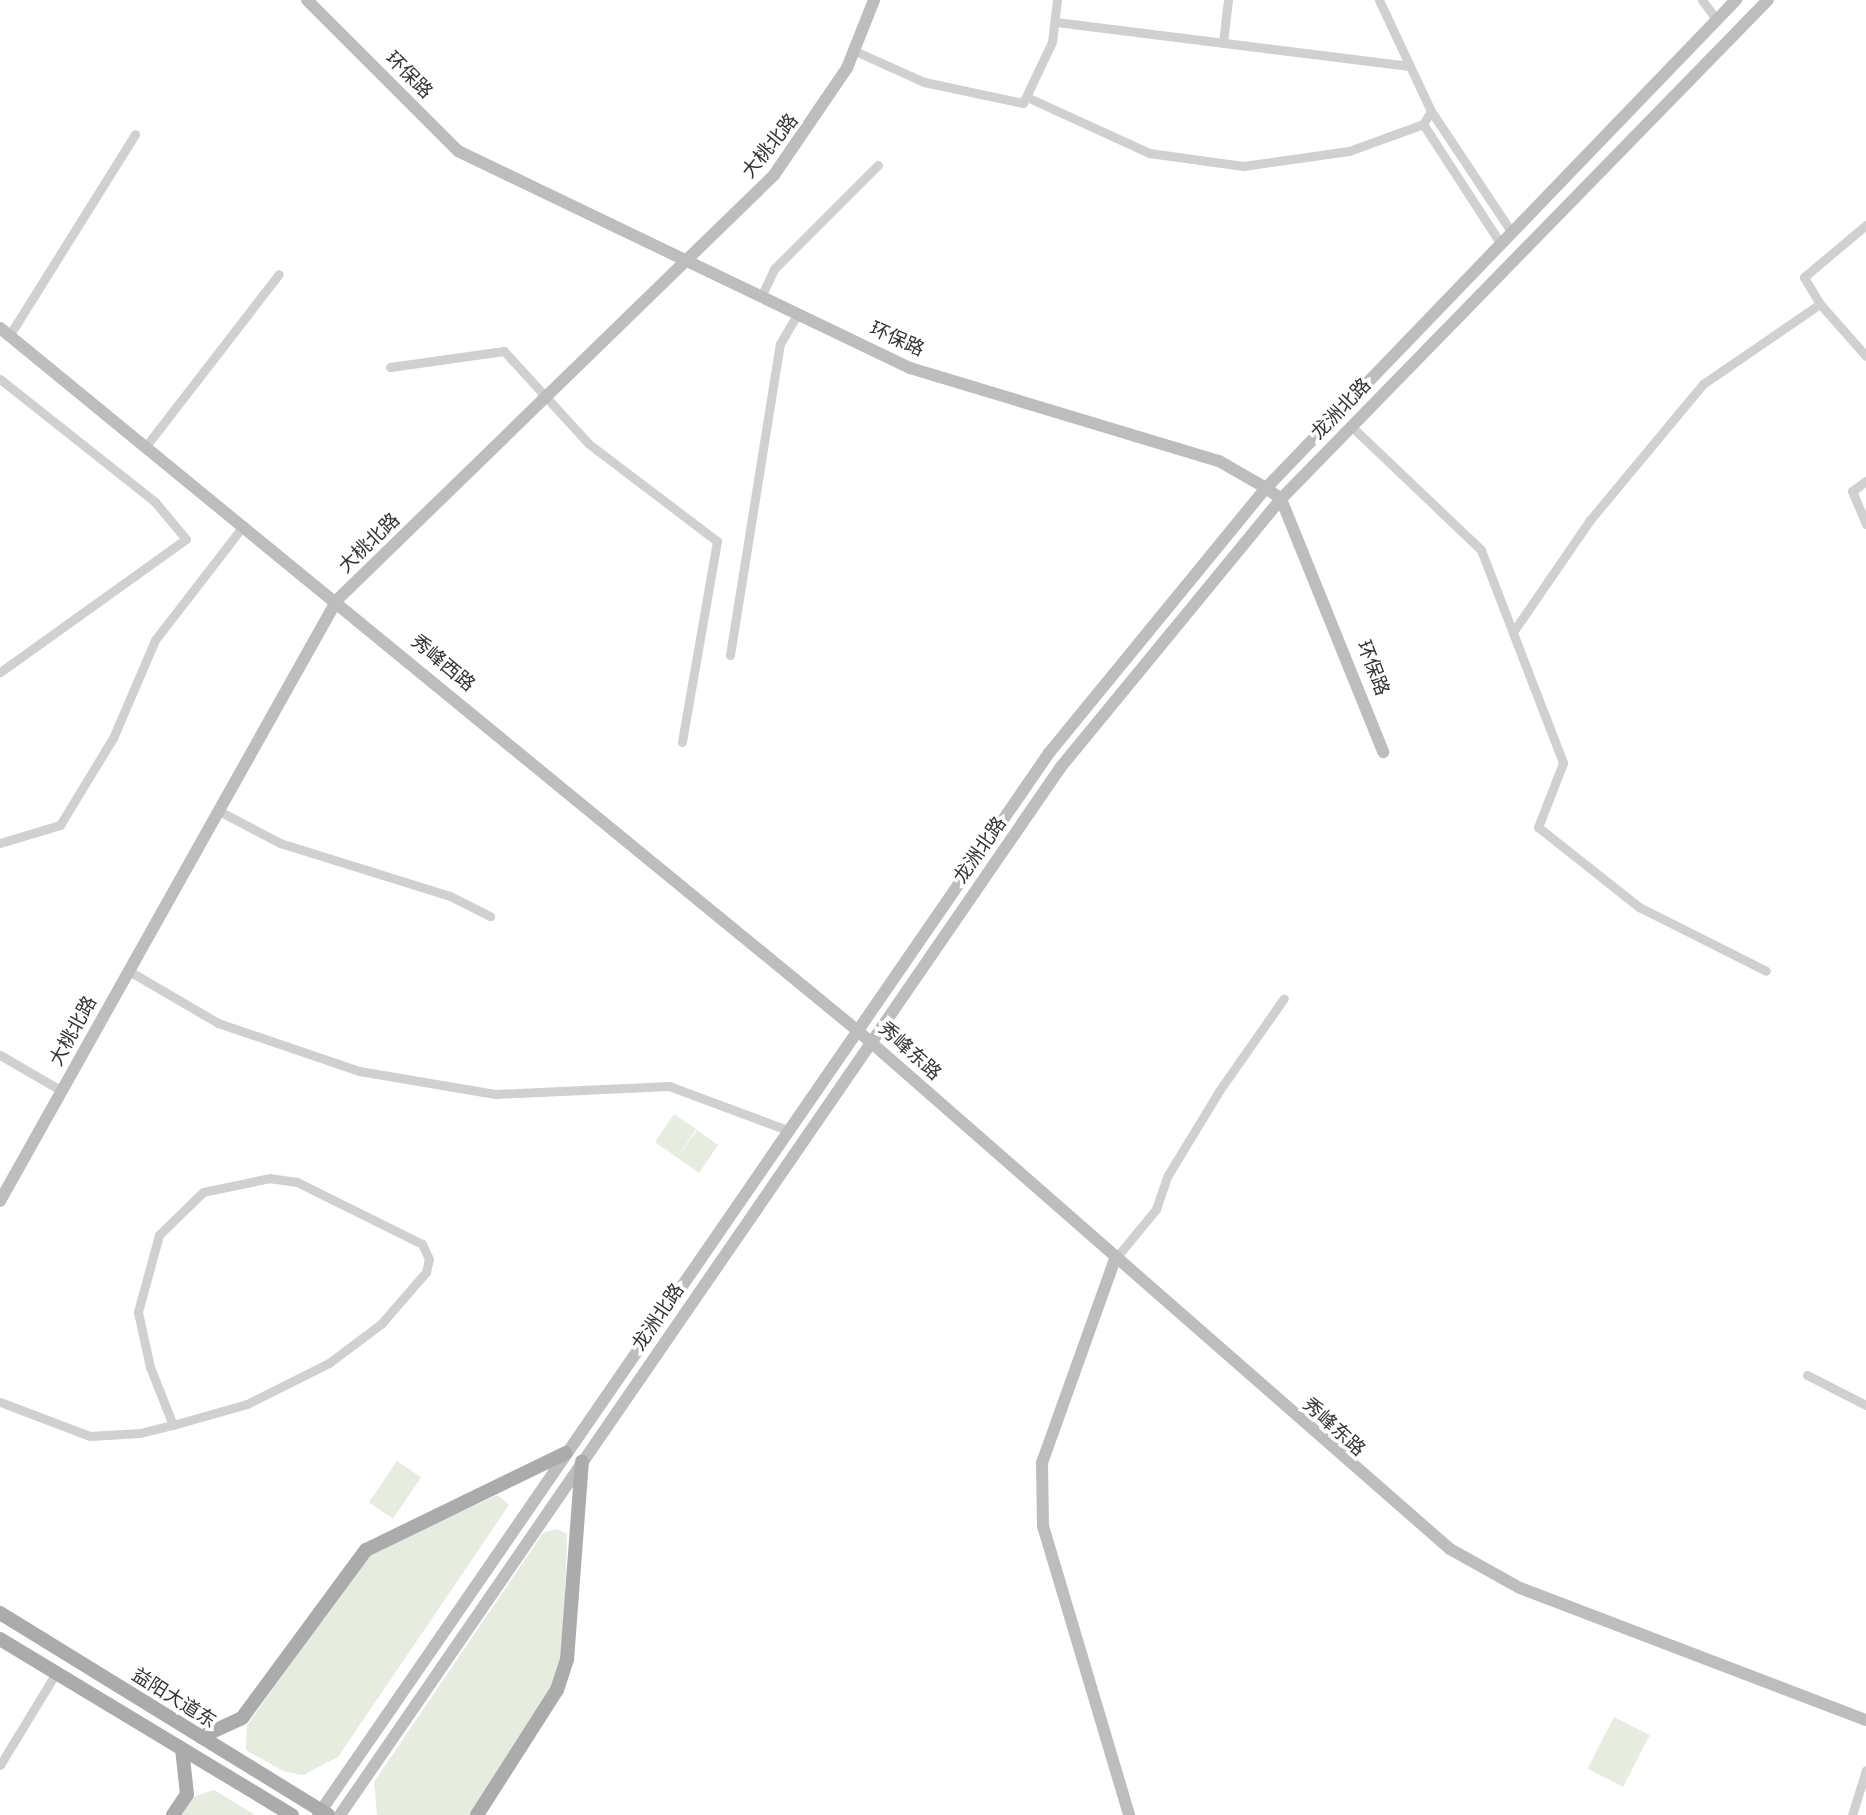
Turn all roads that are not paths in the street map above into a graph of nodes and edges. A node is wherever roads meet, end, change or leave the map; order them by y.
1 (307, 0) edge
2 (874, 0) edge
3 (1057, 0) edge
4 (1228, 0) edge
5 (1379, 0) edge
6 (1702, 0) edge
7 (1736, 0) edge
8 (1768, 0) edge
9 (1717, 20) junction
10 (1056, 22) junction
11 (1223, 43) junction
12 (855, 51) junction
13 (1407, 66) junction
14 (1030, 98) junction
15 (1431, 111) junction
16 (1423, 124) junction
17 (135, 134) dead end
18 (878, 165) dead end
19 (1866, 225) edge
20 (1512, 233) junction
21 (1501, 244) junction
22 (689, 263) junction
23 (279, 274) dead end
24 (761, 298) junction
25 (1820, 304) junction
26 (797, 314) junction
27 (4, 332) edge
28 (1866, 356) edge
29 (390, 366) dead end
30 (0, 379) edge
31 (547, 399) junction
32 (1351, 426) junction
33 (146, 446) junction
34 (1866, 481) edge
35 (1266, 488) junction
36 (1280, 499) junction
37 (1866, 524) edge
38 (244, 525) junction
39 (337, 600) junction
40 (1513, 632) junction
41 (730, 655) dead end
42 (0, 672) edge
43 (682, 742) dead end
44 (1383, 752) dead end
45 (219, 811) junction
46 (0, 843) edge
47 (490, 916) dead end
48 (129, 971) junction
49 (1766, 971) dead end
50 (1284, 998) dead end
51 (858, 1031) junction
52 (870, 1042) junction
53 (0, 1055) edge
54 (62, 1091) junction
55 (790, 1131) junction
56 (0, 1201) edge
57 (1115, 1259) junction
58 (1807, 1375) dead end
59 (0, 1402) edge
60 (1866, 1405) edge
61 (173, 1425) junction
62 (566, 1453) junction
63 (582, 1462) junction
64 (0, 1613) edge
65 (0, 1639) edge
66 (57, 1673) junction
67 (1866, 1720) edge
68 (201, 1737) junction
69 (183, 1749) junction
70 (0, 1765) edge
71 (1866, 1770) edge
72 (322, 1814) edge
73 (173, 1815) edge
74 (292, 1815) edge
75 (340, 1815) edge
76 (477, 1815) edge
77 (1129, 1815) edge
78 (1852, 1815) edge

1 - 22 street, 环保路
2 - 12 street, 大桃北路
3 - 10 street
4 - 11 street
5 - 13 street
6 - 9 street
7 - 9 street, 龙洲北路
8 - 32 street, 龙洲北路
9 - 20 street, 龙洲北路
10 - 11 street
10 - 14 street
11 - 13 street
12 - 14 street
12 - 22 street, 大桃北路
13 - 15 street
14 - 16 street
15 - 16 street
15 - 20 street
16 - 21 street
17 - 27 street
18 - 24 street
19 - 25 street
20 - 21 street, 龙洲北路
21 - 35 street, 龙洲北路
22 - 24 street, 环保路
22 - 31 street, 大桃北路
23 - 33 street
24 - 26 street, 环保路
25 - 28 street
25 - 40 street
26 - 35 street, 环保路
26 - 41 street
27 - 33 street, 秀峰西路
29 - 31 street
30 - 42 street
31 - 39 street, 大桃北路
31 - 43 street
32 - 36 street, 龙洲北路
32 - 40 street
33 - 38 street, 秀峰西路
34 - 37 street
35 - 36 street, 环保路
35 - 51 street, 龙洲北路
36 - 44 street, 环保路
36 - 52 street, 龙洲北路
38 - 39 street, 秀峰西路
38 - 46 street
39 - 45 street, 大桃北路
39 - 51 street, 秀峰西路
40 - 49 street
45 - 47 street
45 - 48 street, 大桃北路
48 - 54 street, 大桃北路
48 - 55 street
50 - 57 street
51 - 52 street, 秀峰东路
51 - 55 street, 龙洲北路
52 - 57 street, 秀峰东路
52 - 63 street, 龙洲北路
53 - 54 street
54 - 56 street, 大桃北路
55 - 62 street, 龙洲北路
57 - 67 street, 秀峰东路
57 - 77 street
58 - 60 street
59 - 61 street
61 - 61 street
62 - 68 main road
62 - 72 street, 龙洲北路
63 - 75 street, 龙洲北路
63 - 76 main road
64 - 68 main road, 益阳大道东
65 - 66 main road
66 - 69 main road
66 - 70 street
68 - 72 main road, 益阳大道东
69 - 73 main road
69 - 74 main road
71 - 78 street

